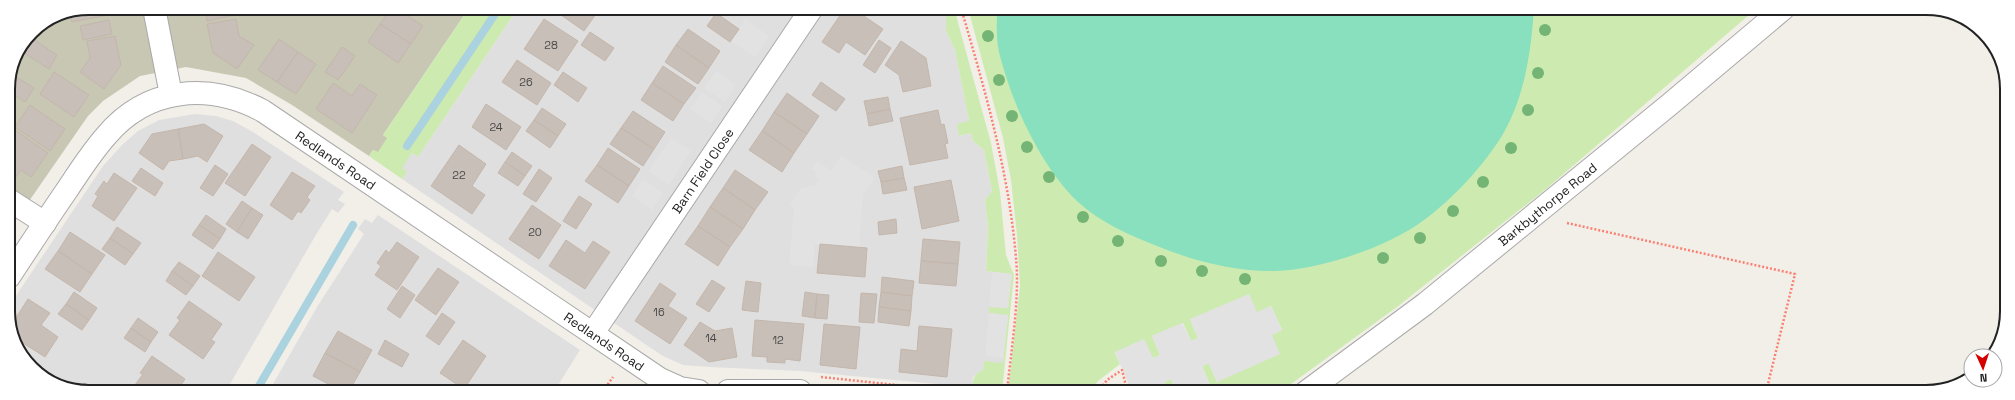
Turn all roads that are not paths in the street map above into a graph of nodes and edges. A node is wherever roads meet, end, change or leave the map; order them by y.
1 (155, 15) edge
2 (807, 15) edge
3 (1776, 15) edge
4 (172, 95) junction
5 (15, 204) edge
6 (45, 223) junction
7 (15, 268) edge
8 (593, 333) junction
9 (673, 385) edge
10 (1315, 385) edge

1 - 4 street
2 - 8 street, Barn Field Close
3 - 10 street, Barkbythorpe Road
4 - 6 street, Redlands Road
4 - 8 street, Redlands Road
5 - 6 street
6 - 7 street, Redlands Road
8 - 9 street, Redlands Road

